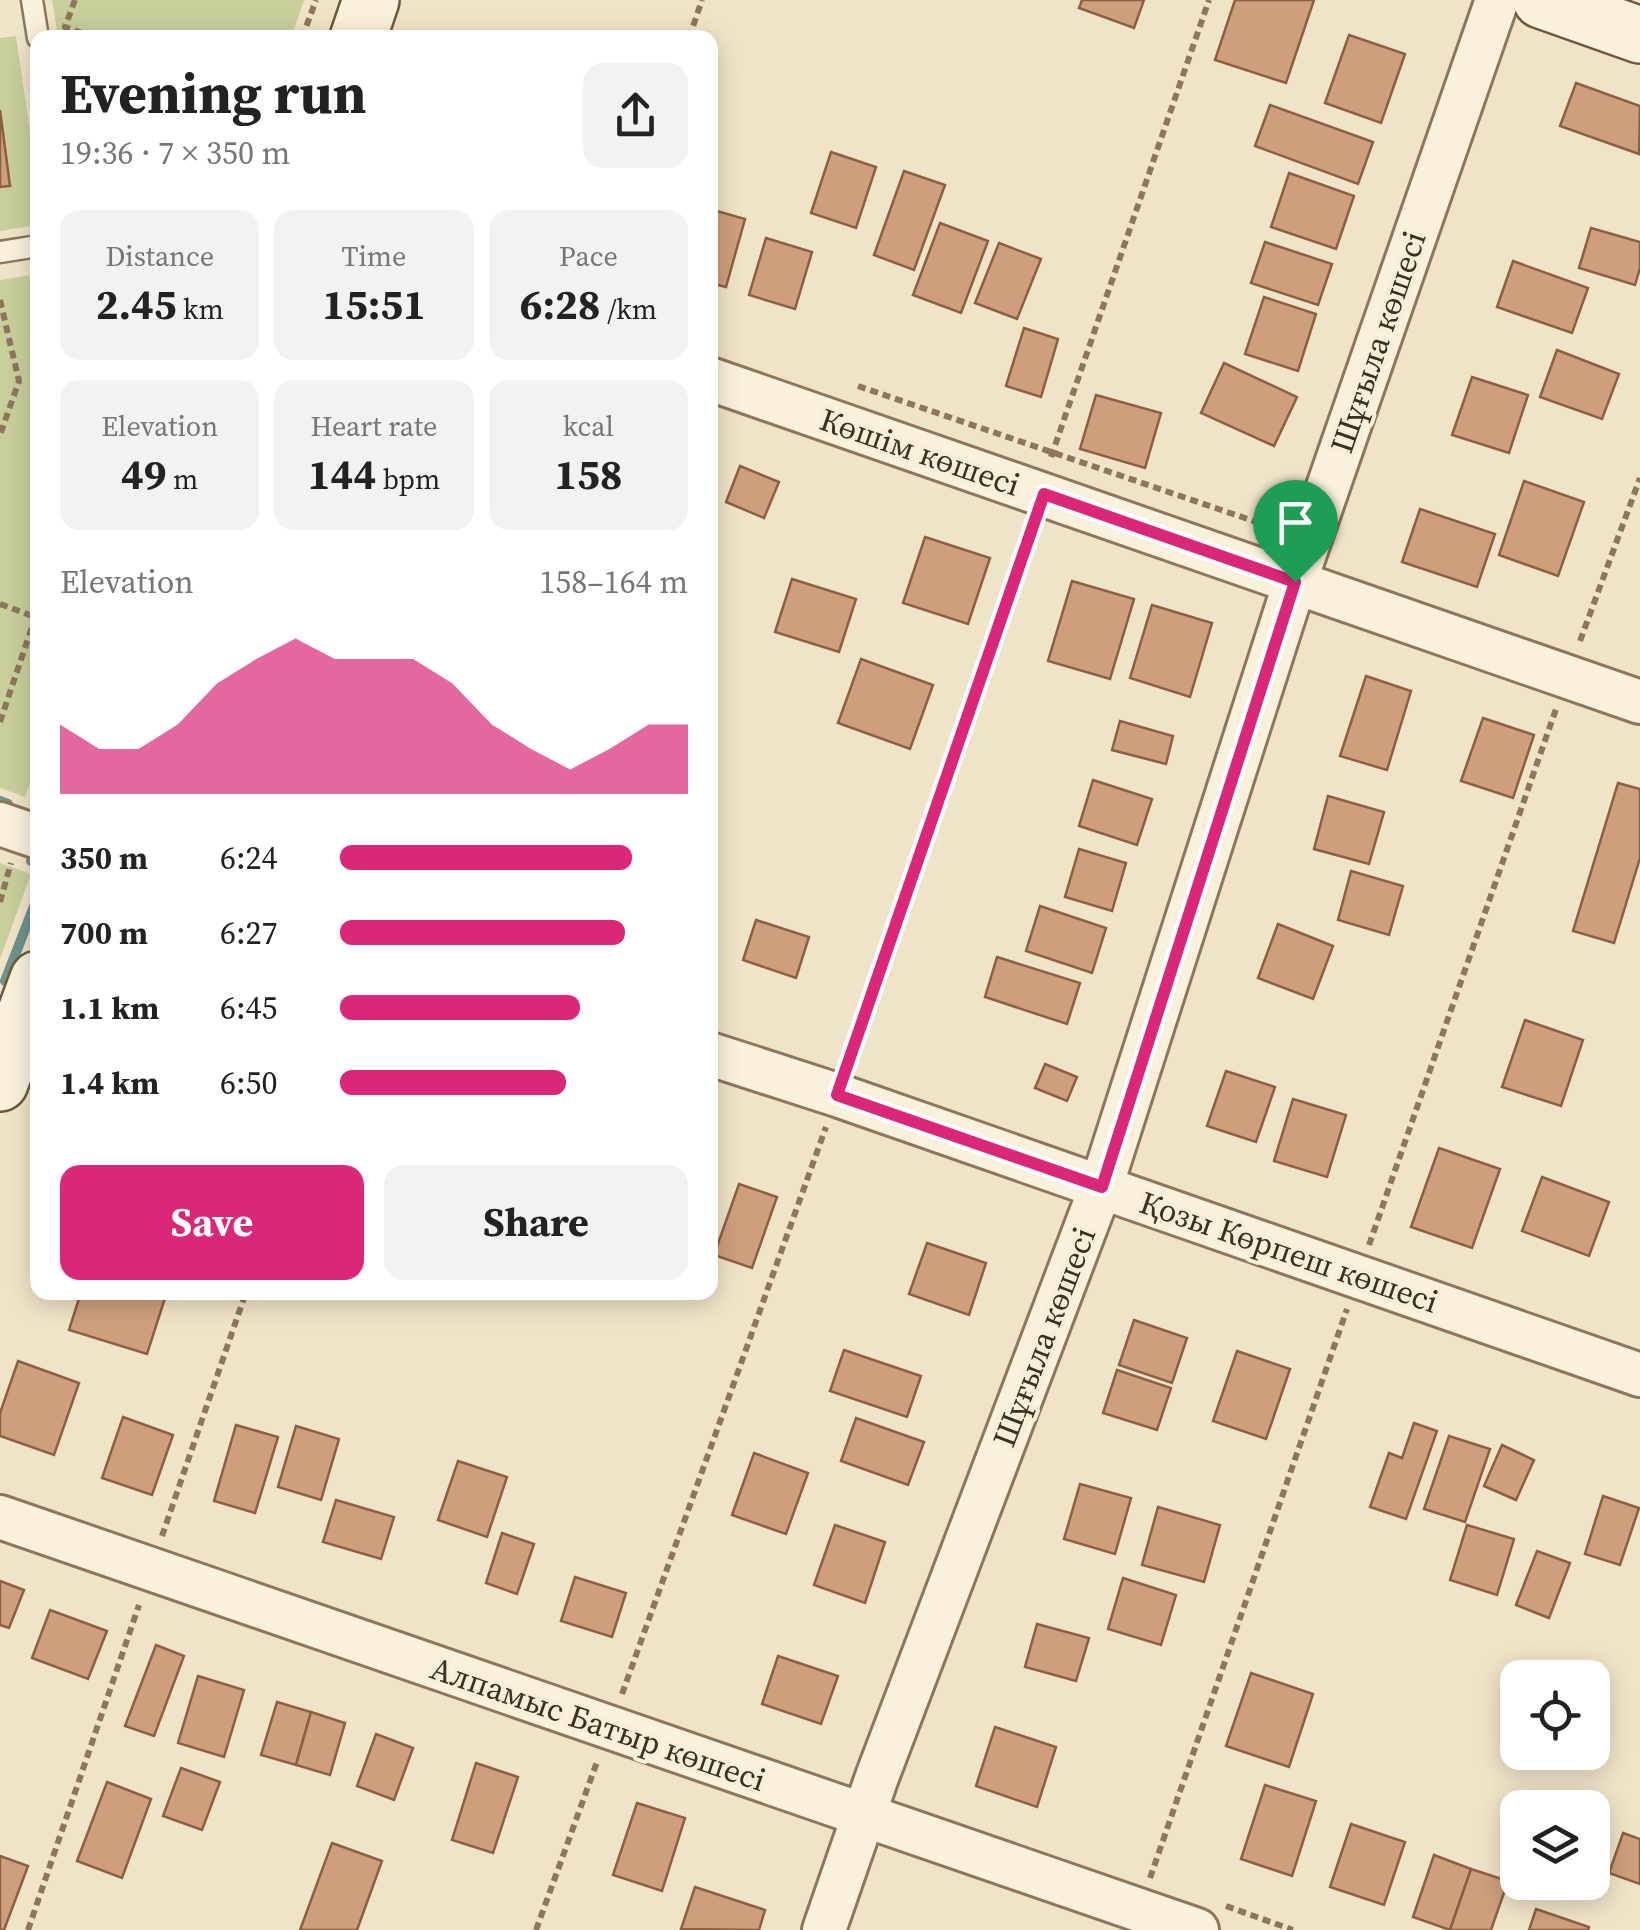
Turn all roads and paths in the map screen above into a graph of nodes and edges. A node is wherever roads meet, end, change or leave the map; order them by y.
1 (32, 0) edge
2 (75, 0) edge
3 (316, 0) edge
4 (371, 0) edge
5 (702, 0) edge
6 (1209, 0) edge
7 (1497, 0) edge
8 (1541, 0) edge
9 (37, 30) edge
10 (73, 30) edge
11 (305, 30) edge
12 (361, 30) edge
13 (692, 30) edge
14 (1640, 34) edge
15 (30, 247) edge
16 (0, 252) edge
17 (0, 300) edge
18 (718, 382) edge
19 (0, 435) edge
20 (1640, 478) edge
21 (1044, 494) junction
22 (1295, 582) junction
23 (0, 604) edge
24 (30, 612) edge
25 (30, 631) edge
26 (1568, 677) junction
27 (1640, 702) edge
28 (0, 722) edge
29 (0, 824) edge
30 (30, 834) edge
31 (30, 1000) edge
32 (718, 1057) edge
33 (0, 1082) edge
34 (837, 1095) junction
35 (1102, 1187) junction
36 (1359, 1275) junction
37 (243, 1300) edge
38 (1640, 1375) edge
39 (0, 1517) edge
40 (151, 1569) junction
41 (609, 1729) junction
42 (863, 1815) junction
43 (1138, 1909) junction
44 (28, 1930) edge
45 (536, 1930) edge
46 (824, 1930) edge
47 (1197, 1930) edge

1 - 9 lane
2 - 10 path
3 - 11 path
4 - 12 main road
5 - 13 path
6 - 21 path
7 - 22 street, Шұғыла көшесі
8 - 14 main road
15 - 16 lane
17 - 19 path
18 - 21 street, Көшім көшесі
20 - 26 path
21 - 22 street, Көшім көшесі
21 - 34 path
22 - 26 street, Көшім көшесі
22 - 35 street, Шұғыла көшесі
23 - 24 path
25 - 28 path
26 - 27 street, Көшім көшесі
26 - 36 path
29 - 30 street
31 - 33 main road
32 - 34 street, Қозы Көрпеш көшесі
34 - 35 street, Қозы Көрпеш көшесі
34 - 41 path
35 - 36 street, Қозы Көрпеш көшесі
35 - 42 street, Шұғыла көшесі
36 - 38 street, Қозы Көрпеш көшесі
36 - 43 path
37 - 40 path
39 - 40 street, Алпамыс Батыр көшесі
40 - 41 street, Алпамыс Батыр көшесі
40 - 44 path
41 - 42 street, Алпамыс Батыр көшесі
41 - 45 path
42 - 43 street, Алпамыс Батыр көшесі
42 - 46 street, Шұғыла көшесі
43 - 47 street, Алпамыс Батыр көшесі

